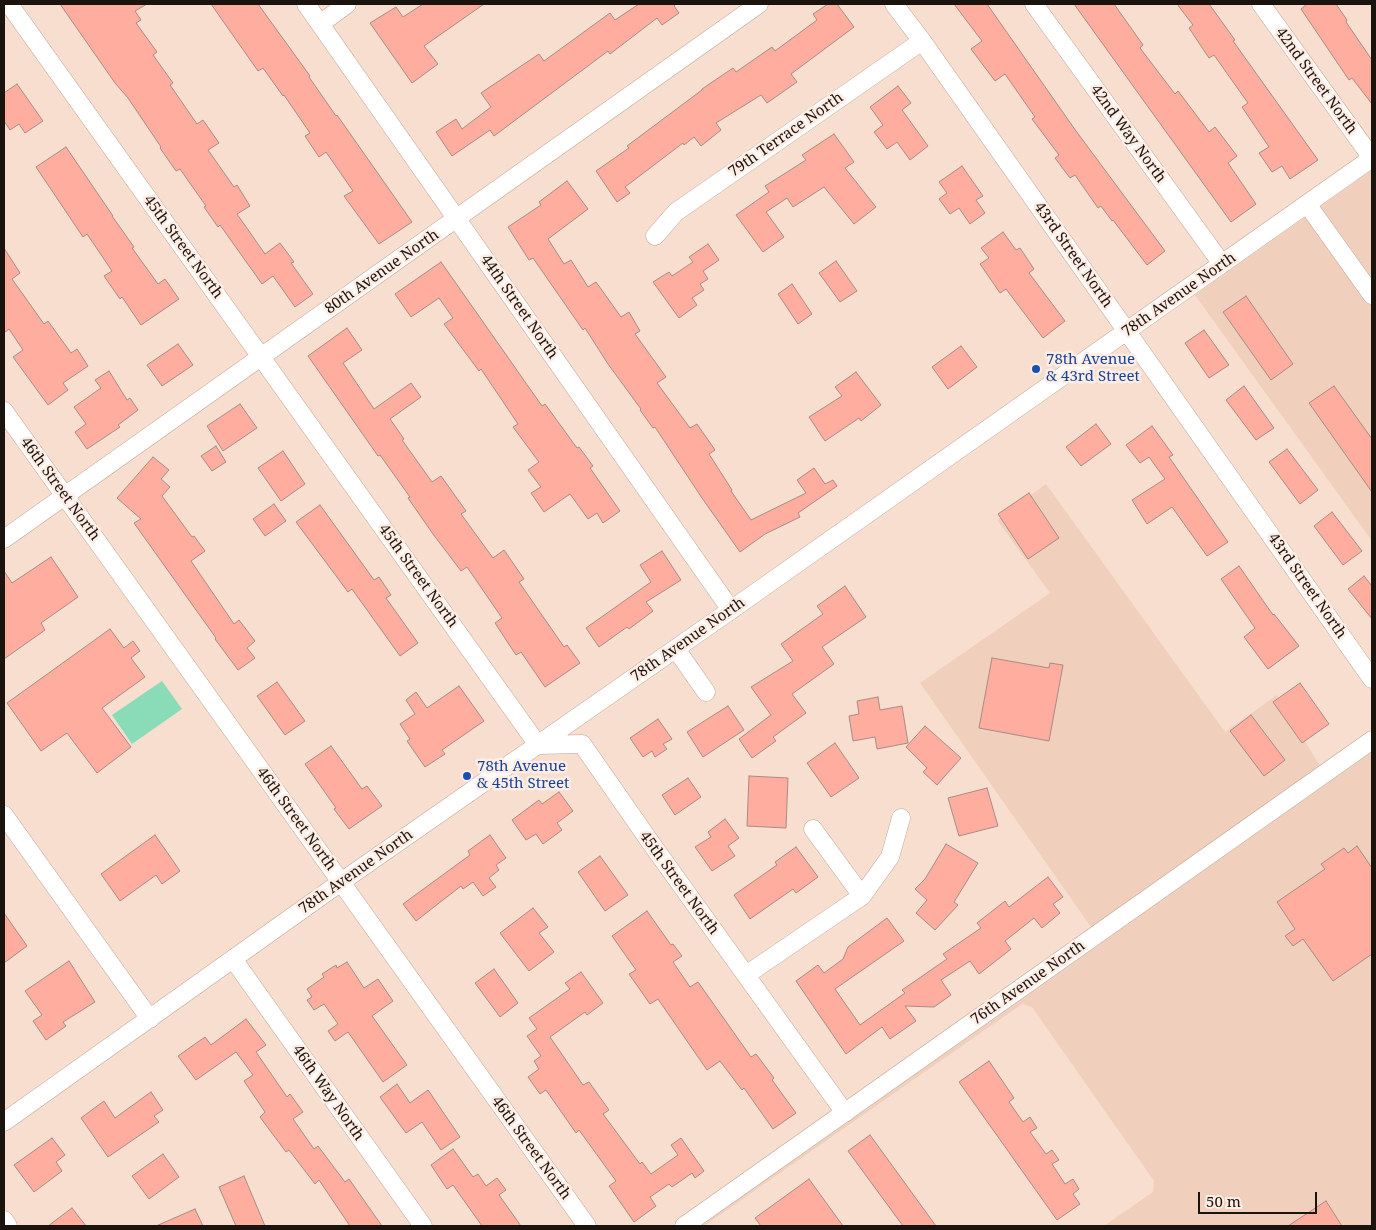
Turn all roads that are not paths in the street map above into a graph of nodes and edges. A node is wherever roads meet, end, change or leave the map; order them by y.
1 (9, 4) edge
2 (306, 4) edge
3 (348, 4) edge
4 (759, 4) edge
5 (894, 4) edge
6 (1034, 4) edge
7 (1261, 4) edge
8 (320, 24) junction
9 (922, 40) junction
10 (1372, 158) edge
11 (1307, 204) junction
12 (457, 218) junction
13 (655, 236) dead end
14 (1222, 264) junction
15 (1372, 295) edge
16 (1127, 331) junction
17 (261, 357) junction
18 (4, 411) edge
19 (64, 495) junction
20 (4, 539) edge
21 (731, 610) junction
22 (676, 649) junction
23 (1372, 679) edge
24 (706, 692) dead end
25 (1372, 740) edge
26 (538, 745) junction
27 (4, 814) edge
28 (901, 818) dead end
29 (814, 829) dead end
30 (341, 882) junction
31 (862, 896) junction
32 (233, 959) junction
33 (746, 975) junction
34 (150, 1019) junction
35 (845, 1113) junction
36 (4, 1122) edge
37 (4, 1220) edge
38 (8, 1226) edge
39 (423, 1226) edge
40 (587, 1226) edge
41 (684, 1226) edge

1 - 17 street, 45th Street North
2 - 8 street, 44th Street North
3 - 8 street
4 - 12 street, 80th Avenue North
5 - 9 street, 43rd Street North
6 - 14 street, 42nd Way North
7 - 10 street, 42nd Street North
8 - 12 street, 44th Street North
9 - 13 street, 79th Terrace North
9 - 16 street, 43rd Street North
10 - 11 street, 78th Avenue North
11 - 14 street, 78th Avenue North
11 - 15 street
12 - 17 street, 80th Avenue North
12 - 21 street, 44th Street North
14 - 16 street, 78th Avenue North
16 - 21 street, 78th Avenue North
16 - 23 street, 43rd Street North
17 - 19 street, 80th Avenue North
17 - 26 street, 45th Street North
18 - 19 street, 46th Street North
19 - 20 street, 80th Avenue North
19 - 30 street, 46th Street North
21 - 22 street, 78th Avenue North
22 - 24 street
22 - 26 street, 78th Avenue North
25 - 35 street, 76th Avenue North
26 - 30 street, 78th Avenue North
26 - 33 street, 45th Street North
27 - 34 street
28 - 31 street
29 - 31 street
30 - 32 street, 78th Avenue North
30 - 40 street, 46th Street North
31 - 33 street
32 - 34 street, 78th Avenue North
32 - 39 street, 46th Way North
33 - 35 street, 45th Street North
34 - 36 street, 78th Avenue North
35 - 41 street, 76th Avenue North
37 - 38 street

